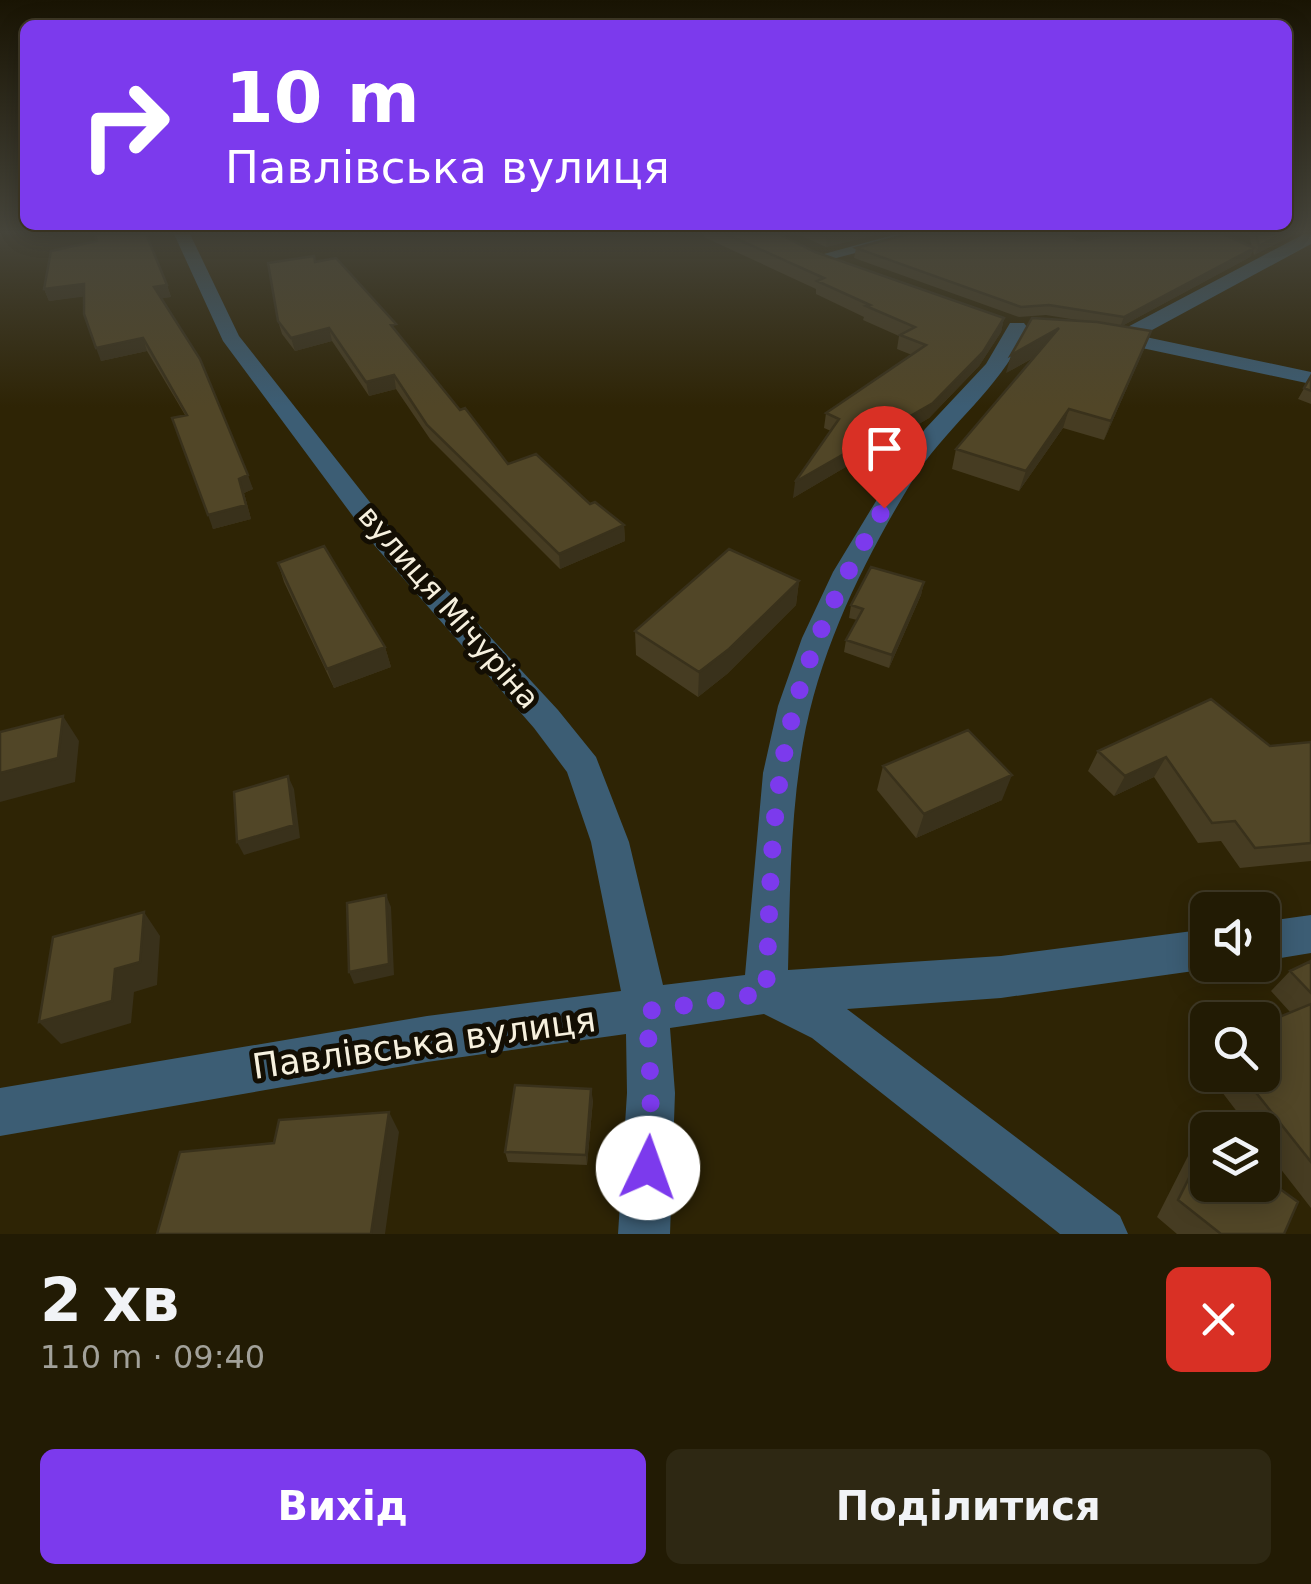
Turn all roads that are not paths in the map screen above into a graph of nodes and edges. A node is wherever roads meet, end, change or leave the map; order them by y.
1 (209, 292) edge
2 (1209, 292) edge
3 (1021, 325) dead end
4 (1085, 331) edge
5 (1124, 337) junction
6 (1311, 378) edge
7 (1311, 934) edge
8 (1280, 939) edge
9 (1190, 951) edge
10 (766, 993) junction
11 (647, 1011) junction
12 (0, 1112) edge
13 (644, 1234) edge
14 (1102, 1234) edge

1 - 11 street, вулиця Мічуріна
2 - 5 street
3 - 10 street
4 - 5 street
5 - 6 street
7 - 8 street
9 - 10 street, Павлівська вулиця
10 - 11 street, Павлівська вулиця
10 - 14 street
11 - 12 street, Павлівська вулиця
11 - 13 street, вулиця Мічуріна

